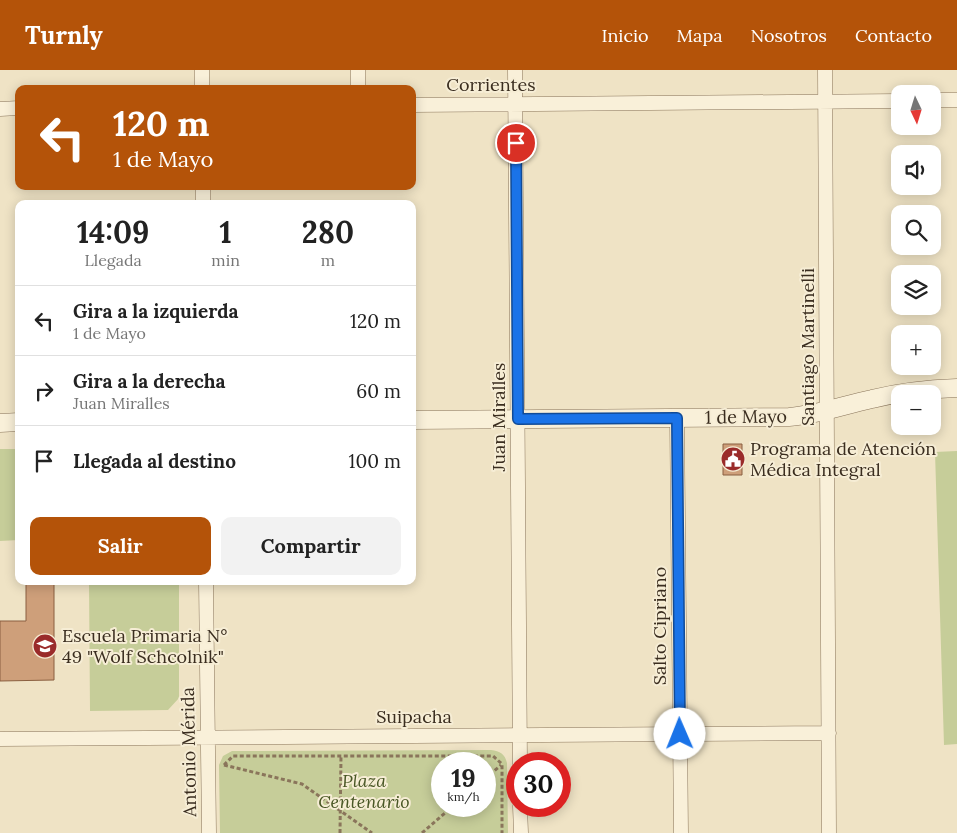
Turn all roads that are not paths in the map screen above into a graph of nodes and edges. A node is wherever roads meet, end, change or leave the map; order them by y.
1 (202, 70) edge
2 (358, 70) edge
3 (516, 70) edge
4 (825, 70) edge
5 (202, 85) edge
6 (358, 85) edge
7 (941, 100) edge
8 (957, 100) edge
9 (825, 101) junction
10 (891, 101) edge
11 (516, 104) junction
12 (416, 105) edge
13 (0, 108) edge
14 (15, 108) edge
15 (957, 388) edge
16 (827, 411) junction
17 (677, 418) junction
18 (518, 419) junction
19 (416, 420) edge
20 (15, 422) edge
21 (0, 423) edge
22 (206, 585) edge
23 (829, 733) junction
24 (680, 734) junction
25 (520, 735) junction
26 (208, 738) junction
27 (0, 739) edge
28 (520, 752) edge
29 (520, 817) edge
30 (209, 833) edge
31 (520, 833) edge
32 (681, 833) edge
33 (829, 833) edge

1 - 5 street
2 - 6 street
3 - 11 street, Juan Miralles
4 - 9 street, Santiago Martinelli
7 - 8 street
9 - 10 street, Corrientes
9 - 11 street, Corrientes
9 - 16 street, Santiago Martinelli
11 - 12 street, Corrientes
11 - 18 street, Juan Miralles
13 - 14 street
15 - 16 street, 1 de Mayo
16 - 17 street, 1 de Mayo
16 - 23 street, Santiago Martinelli
17 - 18 street, 1 de Mayo
17 - 24 street, Salto Cipriano
18 - 19 street, 1 de Mayo
18 - 25 street, Juan Miralles
20 - 21 street
22 - 26 street, Antonio Mérida
23 - 24 street, Suipacha
23 - 33 street, Santiago Martinelli
24 - 25 street, Suipacha
24 - 32 street, Salto Cipriano
25 - 26 street, Suipacha
25 - 28 street, Juan Miralles
26 - 27 street, Suipacha
26 - 30 street, Antonio Mérida
29 - 31 street

